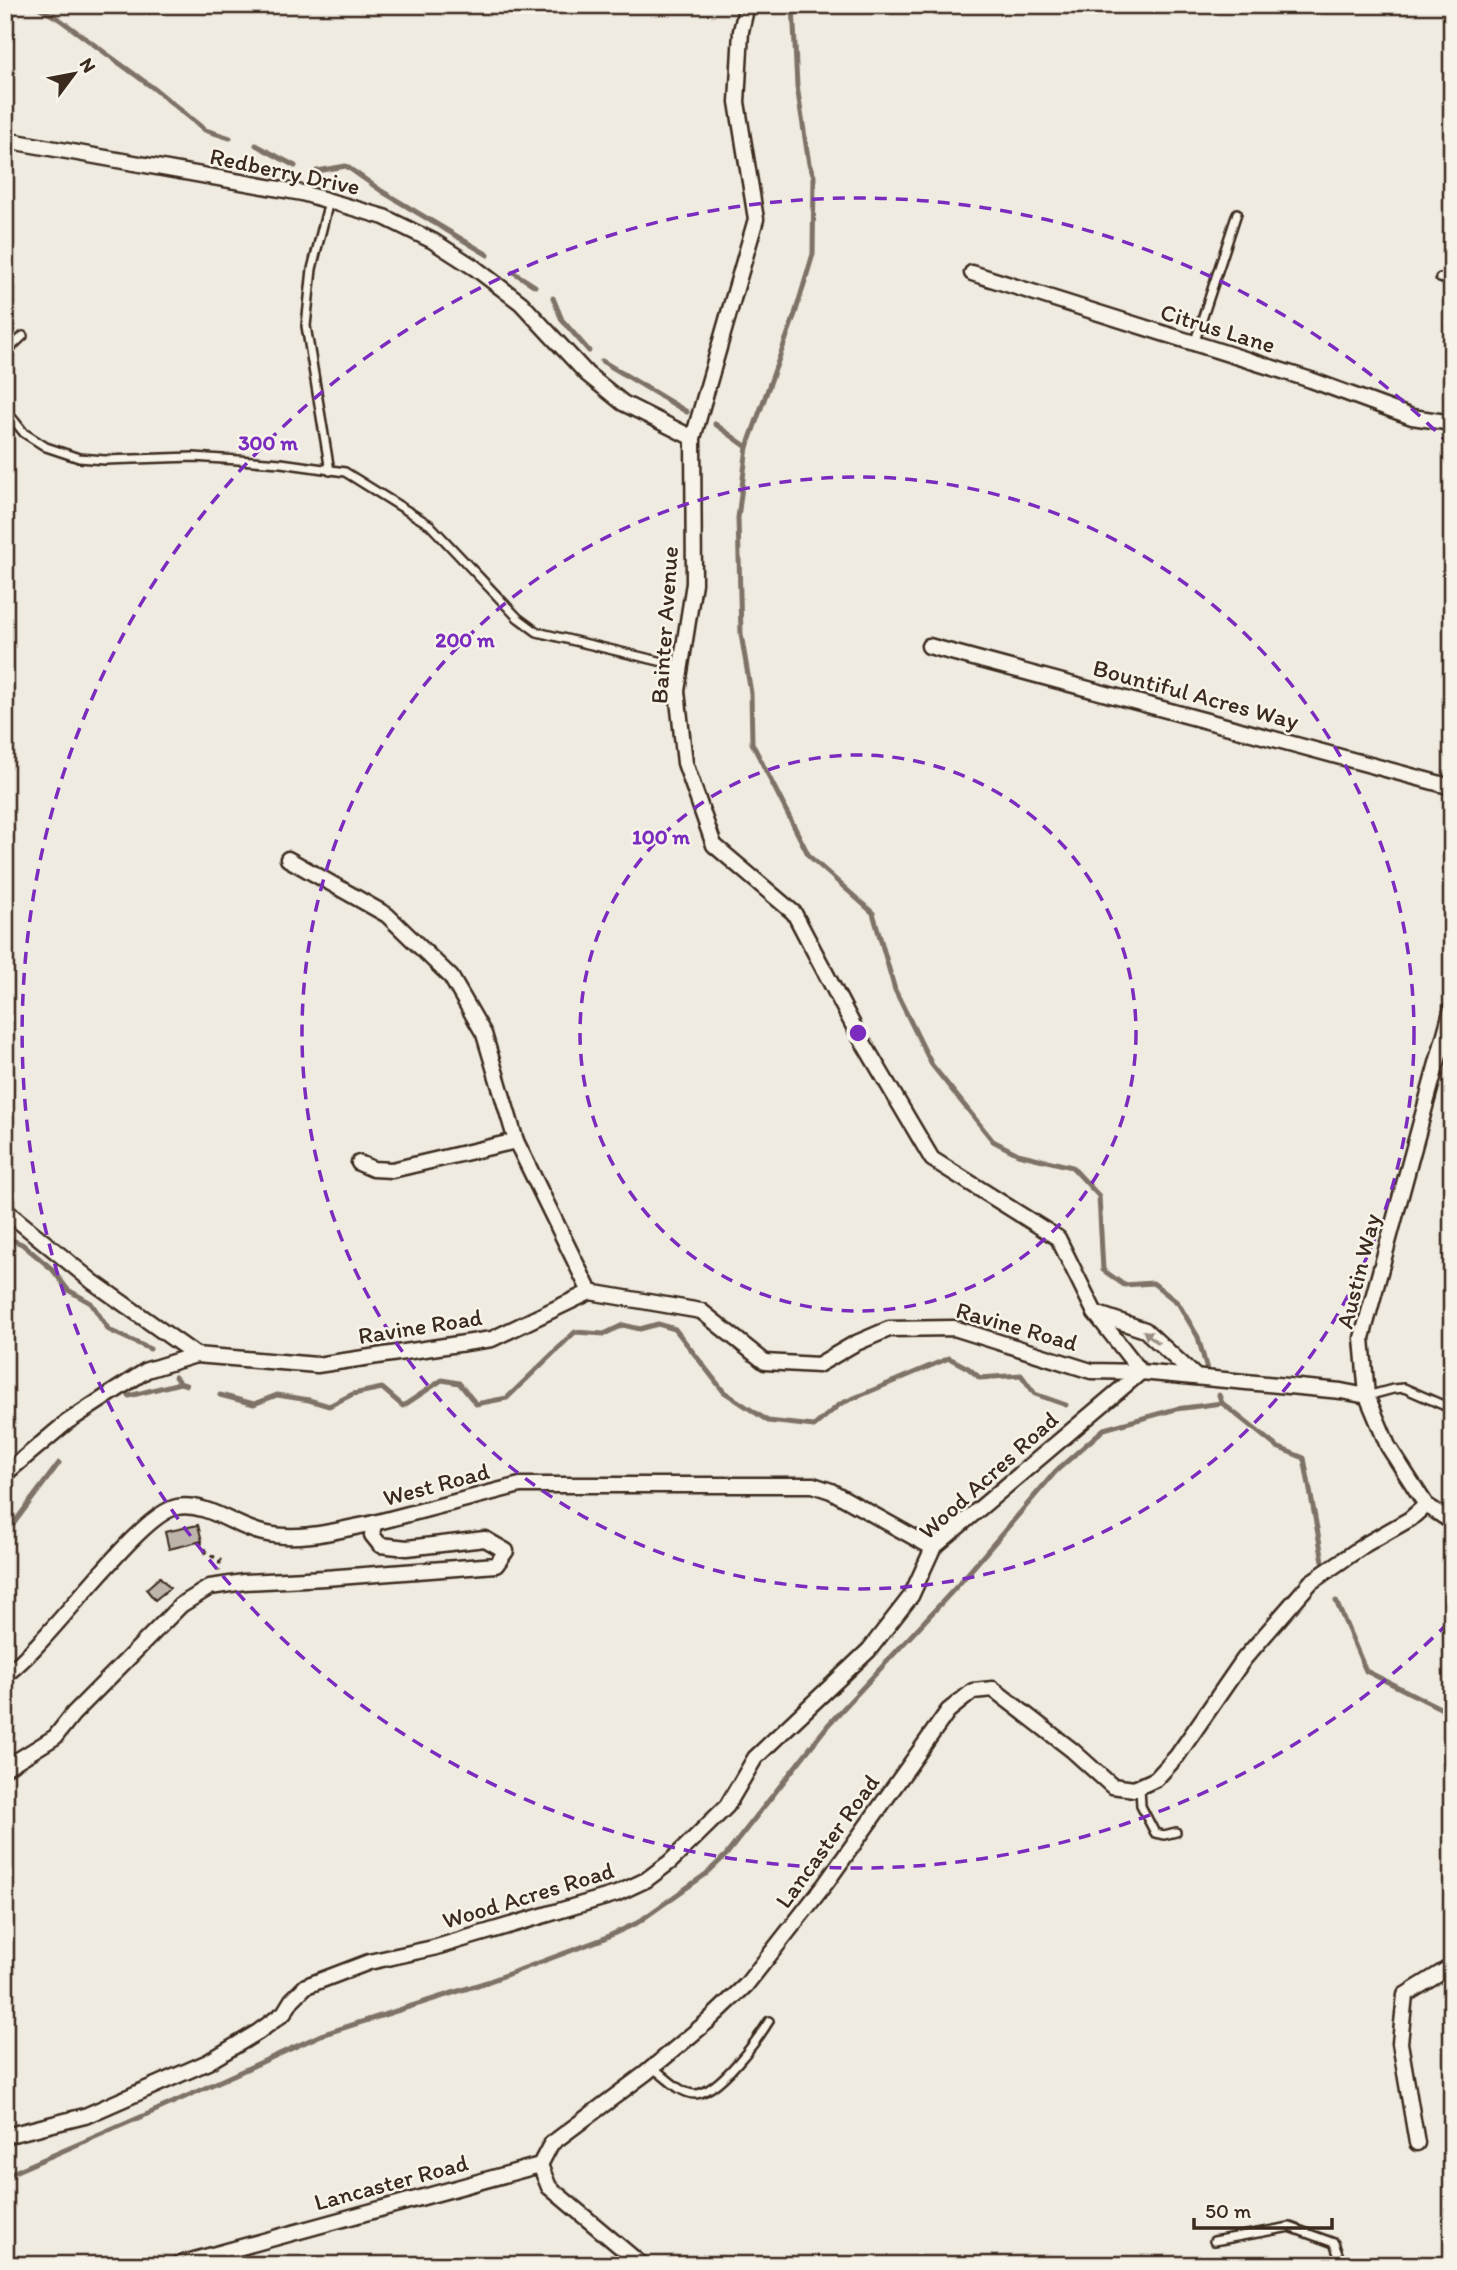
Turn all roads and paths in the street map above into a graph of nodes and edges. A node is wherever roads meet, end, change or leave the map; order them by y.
1 (747, 5) edge
2 (5, 140) edge
3 (329, 200) junction
4 (1237, 213) dead end
5 (972, 273) dead end
6 (1440, 278) dead end
7 (1452, 282) edge
8 (23, 336) dead end
9 (1194, 344) junction
10 (5, 354) edge
11 (5, 409) edge
12 (1452, 423) edge
13 (693, 438) junction
14 (331, 471) junction
15 (929, 646) dead end
16 (681, 666) junction
17 (1452, 787) edge
18 (288, 859) dead end
19 (1452, 1008) edge
20 (516, 1141) junction
21 (359, 1163) dead end
22 (5, 1210) edge
23 (590, 1292) junction
24 (1095, 1313) junction
25 (196, 1355) junction
26 (1141, 1372) junction
27 (1197, 1378) junction
28 (1367, 1396) junction
29 (1452, 1409) edge
30 (5, 1474) edge
31 (1426, 1506) junction
32 (1452, 1522) edge
33 (374, 1524) junction
34 (198, 1542) dead end
35 (933, 1548) junction
36 (220, 1586) junction
37 (5, 1675) edge
38 (5, 1768) edge
39 (1140, 1786) junction
40 (1176, 1832) dead end
41 (1452, 1966) edge
42 (769, 2021) dead end
43 (653, 2067) junction
44 (5, 2136) edge
45 (1417, 2143) dead end
46 (540, 2165) junction
47 (1214, 2241) dead end
48 (176, 2265) edge
49 (642, 2265) edge
50 (1342, 2265) edge

1 - 13 street, Bainter Avenue
2 - 3 street, Redberry Drive
3 - 13 street, Redberry Drive
3 - 14 lane
4 - 9 lane
5 - 9 street, Citrus Lane
6 - 7 lane
8 - 10 lane
9 - 12 street, Citrus Lane
11 - 14 lane
13 - 16 street, Bainter Avenue
14 - 16 lane
15 - 17 street, Bountiful Acres Way
16 - 24 street, Bainter Avenue
18 - 20 street
19 - 28 street, Austin Way
20 - 21 street
20 - 23 street
22 - 25 street
23 - 25 street, Ravine Road
23 - 26 street, Ravine Road
24 - 26 street, Bainter Avenue
27 -> 24 street
25 - 30 street
26 - 27 street
26 - 35 street, Wood Acres Road
27 - 28 street
28 - 29 lane
28 - 31 street, Austin Way
31 - 32 street, Austin Way
31 - 39 street
33 - 35 street, West Road
33 - 36 street, West Road
33 - 37 street
34 - 36 path
35 - 44 street, Wood Acres Road
36 - 38 street, West Road
39 - 40 lane
39 - 43 street, Lancaster Road
41 - 45 street
42 - 43 lane
43 - 46 street, Lancaster Road
46 - 48 street, Lancaster Road
46 - 49 street
47 - 50 lane

